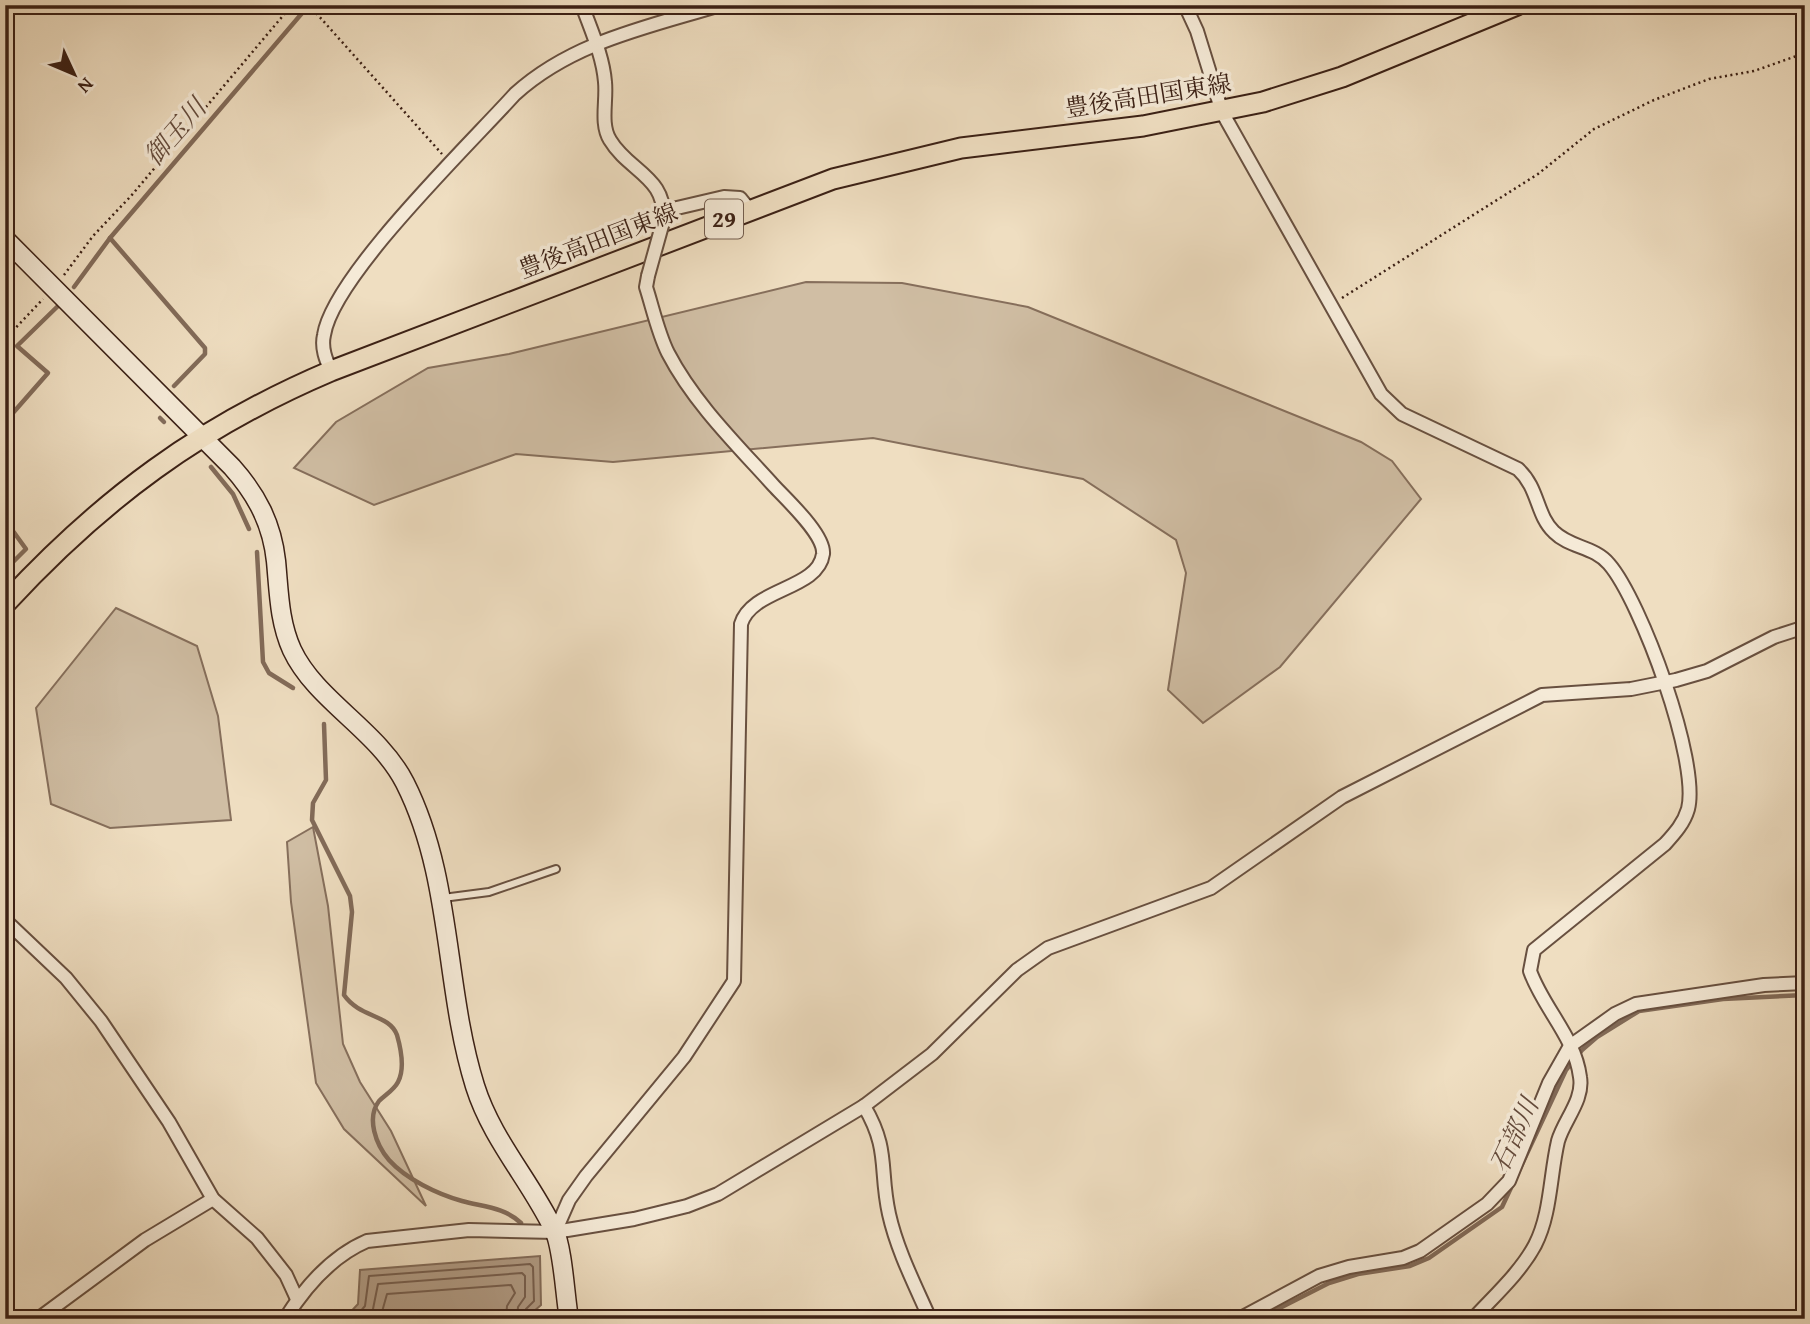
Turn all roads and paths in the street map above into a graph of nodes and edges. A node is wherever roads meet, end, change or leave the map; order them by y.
1 (292, 5) edge
2 (309, 5) edge
3 (582, 5) edge
4 (720, 5) edge
5 (1185, 5) edge
6 (1517, 5) edge
7 (596, 43) junction
8 (1805, 53) edge
9 (1222, 112) junction
10 (452, 163) junction
11 (749, 209) junction
12 (664, 216) junction
13 (5, 239) edge
14 (53, 288) junction
15 (1331, 305) junction
16 (5, 339) edge
17 (331, 371) junction
18 (200, 436) junction
19 (5, 604) edge
20 (1805, 627) edge
21 (1664, 683) junction
22 (556, 869) dead end
23 (442, 899) junction
24 (5, 920) edge
25 (1805, 983) edge
26 (1574, 1056) junction
27 (864, 1106) junction
28 (213, 1199) junction
29 (555, 1232) junction
30 (297, 1299) junction
31 (38, 1319) edge
32 (285, 1319) edge
33 (569, 1319) edge
34 (930, 1319) edge
35 (1239, 1319) edge
36 (1473, 1319) edge

1 - 14 path
2 - 10 path
3 - 7 street
4 - 7 street
5 - 9 street
6 - 9 main road, 豊後高田国東線 / 29
7 - 10 street
7 - 12 street
8 - 15 path
9 - 11 main road, 豊後高田国東線 / 29
9 - 15 street
10 - 17 street
11 - 12 street
11 - 17 main road, 豊後高田国東線 / 29
12 - 29 street, bridge
13 - 14 street
14 - 16 path
14 - 18 street
15 - 21 street
17 - 18 main road, 豊後高田国東線 / 29
18 - 19 main road, 豊後高田国東線 / 29
18 - 23 street
20 - 21 street
21 - 26 street
21 - 27 street
22 - 23 lane
23 - 29 street
24 - 28 street
25 - 26 street
26 - 35 street
26 - 36 street
27 - 29 street
27 - 34 street
28 - 30 street
28 - 31 street
29 - 30 street
29 - 33 street
30 - 32 street

